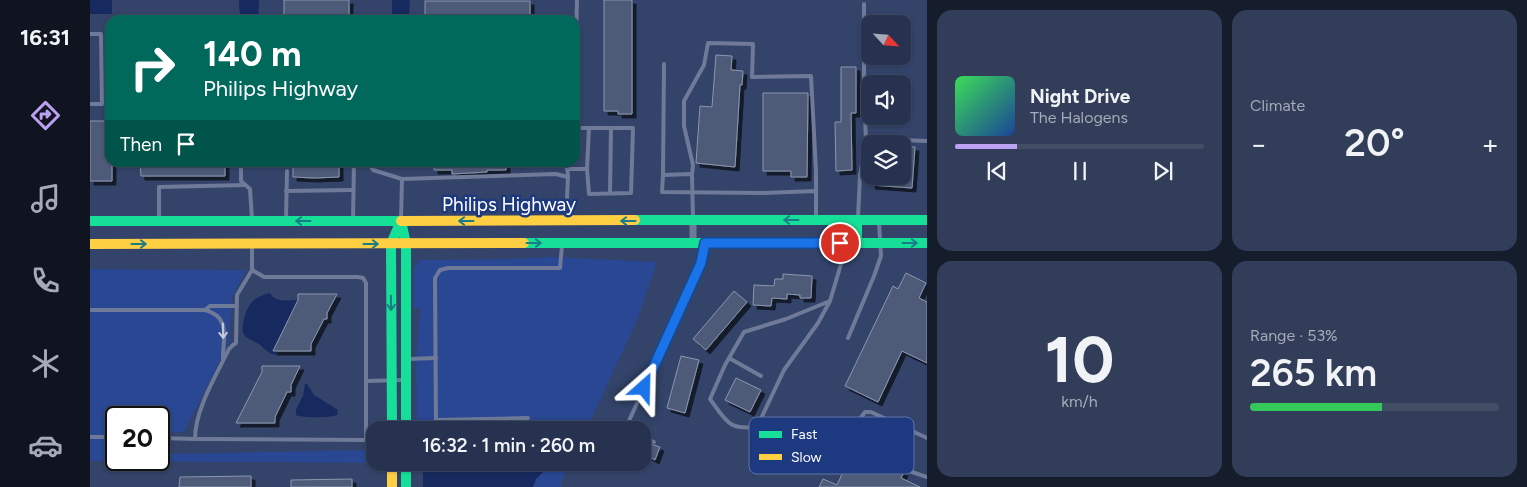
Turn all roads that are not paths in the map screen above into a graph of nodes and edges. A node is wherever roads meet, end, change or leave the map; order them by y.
1 (577, 0) edge
2 (864, 4) dead end
3 (577, 15) edge
4 (90, 34) edge
5 (664, 64) dead end
6 (90, 104) edge
7 (580, 128) edge
8 (589, 128) junction
9 (611, 128) junction
10 (866, 135) edge
11 (911, 140) edge
12 (927, 141) edge
13 (241, 167) edge
14 (354, 167) edge
15 (371, 167) edge
16 (567, 169) joint
17 (587, 169) junction
18 (861, 170) edge
19 (287, 171) dead end
20 (692, 174) junction
21 (663, 175) junction
22 (568, 177) junction
23 (402, 179) junction
24 (245, 185) junction
25 (353, 190) junction
26 (286, 191) junction
27 (816, 191) junction
28 (692, 193) junction
29 (610, 194) junction
30 (693, 220) junction
31 (816, 220) junction
32 (857, 220) junction
33 (879, 220) junction
34 (927, 220) edge
35 (90, 221) edge
36 (158, 221) junction
37 (286, 221) junction
38 (352, 221) junction
39 (401, 221) junction
40 (566, 221) junction
41 (252, 232) junction
42 (562, 243) junction
43 (693, 243) junction
44 (705, 243) junction
45 (857, 243) junction
46 (881, 243) junction
47 (927, 243) edge
48 (90, 244) edge
49 (391, 244) junction
50 (406, 244) junction
51 (252, 270) junction
52 (830, 301) junction
53 (237, 306) junction
54 (90, 310) edge
55 (205, 310) junction
56 (848, 338) dead end
57 (436, 358) junction
58 (729, 358) junction
59 (406, 359) junction
60 (222, 363) junction
61 (761, 376) dead end
62 (367, 380) junction
63 (392, 380) junction
64 (406, 380) junction
65 (762, 417) edge
66 (861, 417) edge
67 (882, 417) edge
68 (528, 418) dead end
69 (436, 420) joint
70 (366, 421) edge
71 (392, 421) edge
72 (406, 421) edge
73 (629, 421) edge
74 (749, 428) edge
75 (914, 432) edge
76 (90, 436) edge
77 (105, 437) edge
78 (170, 438) edge
79 (927, 438) edge
80 (195, 439) junction
81 (366, 440) edge
82 (651, 441) edge
83 (654, 442) dead end
84 (392, 471) edge
85 (406, 471) edge
86 (914, 473) edge
87 (927, 477) edge
88 (392, 487) edge
89 (406, 487) edge

1 - 3 lane
2 - 10 lane
4 - 6 lane
5 - 21 lane
7 - 8 lane
8 - 9 lane
8 - 17 lane
9 - 29 lane
9 - 29 lane
11 - 12 lane
13 - 24 lane
14 - 25 lane
15 - 23 lane
16 - 17 lane
16 - 22 lane
17 - 29 lane
18 - 32 lane
19 - 26 lane
20 - 21 lane
20 - 27 lane
20 - 28 lane
21 - 28 lane
22 - 23 lane
22 - 40 lane
23 - 39 lane
24 - 36 lane
24 - 41 lane
25 - 26 lane
25 - 38 lane
26 - 37 lane
27 - 28 lane
27 - 31 lane
28 - 30 lane
31 -> 30 main road, Philips Highway
30 -> 40 main road, Philips Highway
30 - 43 street
31 - 32 main road, Philips Highway
32 - 33 main road, Philips Highway
32 - 45 main road
33 - 34 main road, Philips Highway
33 - 46 lane
35 - 36 main road, Philips Highway
36 - 41 main road, Philips Highway
38 -> 37 main road, Philips Highway
37 - 41 main road, Philips Highway
38 - 39 main road, Philips Highway
40 -> 39 main road, Philips Highway
39 - 49 main road
39 - 50 main road
48 -> 41 main road, Philips Highway
41 -> 49 main road, Philips Highway
41 - 51 lane
42 - 43 main road, Philips Highway
50 -> 42 main road, Philips Highway
42 - 57 lane
43 - 44 main road, Philips Highway
44 - 45 main road, Philips Highway
44 - 73 lane
45 - 46 main road, Philips Highway
45 - 52 lane
46 -> 47 main road, Philips Highway
46 - 56 lane
49 - 50 main road, Philips Highway
49 -> 63 main road
50 - 59 main road
51 - 53 lane
51 - 62 lane
52 - 58 lane
52 - 65 lane
53 - 55 lane
53 - 60 lane
54 - 55 lane
55 -> 60 lane
57 - 59 lane
57 - 69 lane
58 - 61 lane
58 - 74 lane
59 - 64 main road
60 - 80 lane
62 - 63 lane
62 - 70 lane
63 - 64 lane
63 - 71 main road
64 - 72 main road
66 - 67 lane
68 - 69 lane
75 - 79 lane
76 - 77 lane
78 - 80 lane
80 - 81 lane
82 - 83 lane
84 - 88 main road
85 - 89 main road
86 - 87 lane

